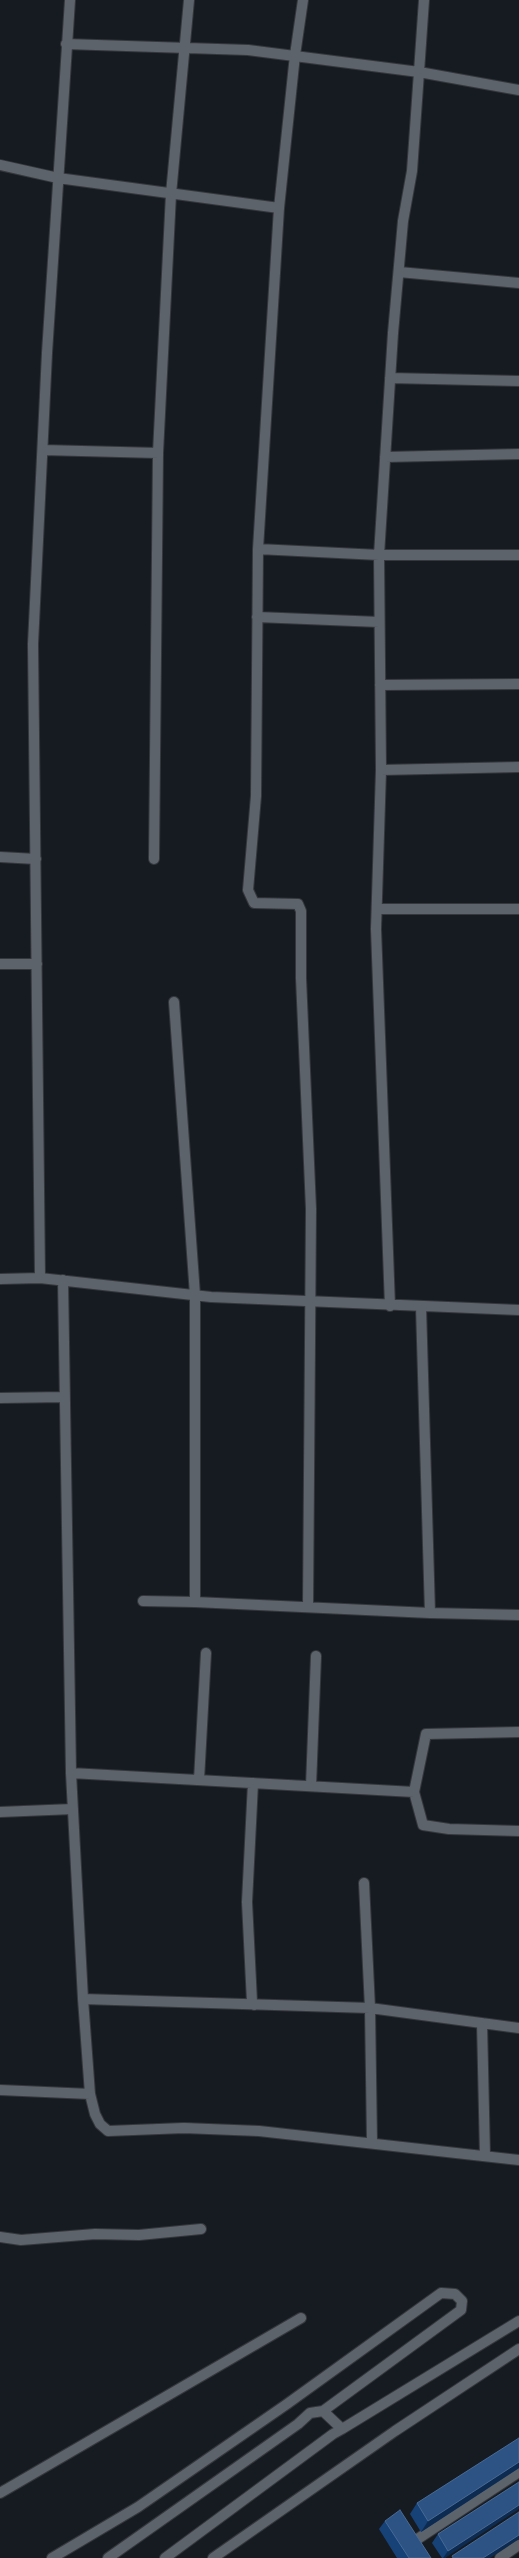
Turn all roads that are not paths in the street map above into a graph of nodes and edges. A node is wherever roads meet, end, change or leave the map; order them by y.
1 (70, 0) edge
2 (189, 0) edge
3 (303, 0) edge
4 (424, 0) edge
5 (66, 44) junction
6 (184, 48) junction
7 (295, 54) junction
8 (419, 72) junction
9 (519, 90) edge
10 (0, 165) edge
11 (58, 178) junction
12 (171, 194) junction
13 (279, 208) junction
14 (399, 272) junction
15 (519, 283) edge
16 (390, 378) junction
17 (519, 381) edge
18 (43, 450) junction
19 (158, 453) junction
20 (519, 454) edge
21 (385, 456) junction
22 (258, 549) junction
23 (379, 555) junction
24 (519, 555) edge
25 (257, 617) junction
26 (379, 622) junction
27 (380, 684) junction
28 (519, 684) edge
29 (519, 767) edge
30 (381, 770) junction
31 (0, 857) edge
32 (36, 859) junction
33 (154, 859) dead end
34 (377, 909) junction
35 (519, 909) edge
36 (0, 964) edge
37 (37, 964) junction
38 (174, 1002) dead end
39 (40, 1278) junction
40 (0, 1279) edge
41 (63, 1280) junction
42 (195, 1295) junction
43 (310, 1301) junction
44 (390, 1306) junction
45 (421, 1307) junction
46 (519, 1310) edge
47 (64, 1397) junction
48 (0, 1398) edge
49 (143, 1601) dead end
50 (195, 1602) junction
51 (308, 1607) junction
52 (430, 1613) junction
53 (519, 1615) edge
54 (206, 1654) dead end
55 (316, 1656) dead end
56 (519, 1732) edge
57 (71, 1773) junction
58 (199, 1780) junction
59 (253, 1783) junction
60 (311, 1786) junction
61 (414, 1792) junction
62 (73, 1809) junction
63 (0, 1812) edge
64 (519, 1831) edge
65 (364, 1883) dead end
66 (83, 1999) junction
67 (254, 2005) junction
68 (370, 2008) junction
69 (482, 2023) junction
70 (519, 2028) edge
71 (0, 2090) edge
72 (90, 2094) junction
73 (372, 2143) junction
74 (485, 2156) junction
75 (519, 2160) edge
76 (201, 2229) dead end
77 (0, 2237) edge
78 (301, 2318) dead end
79 (519, 2321) edge
80 (519, 2349) edge
81 (323, 2411) junction
82 (342, 2429) junction
83 (519, 2472) edge
84 (1, 2490) edge
85 (406, 2531) edge
86 (413, 2542) junction
87 (519, 2545) edge
88 (420, 2552) edge
89 (52, 2558) edge
90 (108, 2558) edge
91 (165, 2558) edge
92 (213, 2558) edge
93 (500, 2558) edge

1 - 5 street
2 - 6 street
3 - 7 street
4 - 8 street
5 - 6 street
5 - 11 street
6 - 7 street
6 - 12 street
7 - 8 street
7 - 13 street
8 - 9 street
8 - 14 street
10 - 11 street
11 - 12 street
11 - 18 street
12 - 13 street
12 - 19 street
13 - 22 street
14 - 15 street
14 - 16 street
16 - 17 street
16 - 21 street
18 - 19 street
18 - 32 street
19 - 33 street
20 - 21 street
21 - 23 street
22 - 23 street
22 - 25 street
23 - 24 street
23 - 26 street
25 - 26 street
25 - 43 street
26 - 27 street
27 - 28 street
27 - 30 street
29 - 30 street
30 - 34 street
31 - 32 street
32 - 37 street
34 - 35 street
34 - 44 street
36 - 37 street
37 - 39 street
38 - 42 street
39 - 40 street
39 - 41 street
41 - 42 street
41 - 47 street
42 - 43 street
42 - 50 street
43 - 44 street
43 - 51 street
44 - 45 street
45 - 46 street
45 - 52 street
47 - 48 street
47 - 57 street
49 - 50 street
50 - 51 street
51 - 52 street
52 - 53 street
54 - 58 street
55 - 60 street
56 - 61 street
57 - 58 street
57 - 62 street
58 - 59 street
59 - 60 street
59 - 67 street
60 - 61 street
61 - 64 street
62 - 63 street
62 - 66 street
65 - 68 street
66 - 67 street
66 - 72 street
67 - 68 street
68 - 69 street
68 - 73 street
69 - 70 street
69 - 74 street
71 - 72 street
72 - 73 street
73 - 74 street
74 - 75 street
76 - 77 street
78 - 84 street
79 - 82 street
80 - 92 street
81 - 82 street
81 - 89 street
81 - 90 street
82 - 91 street
83 - 86 street
85 - 86 street
86 - 88 street
87 - 93 street

